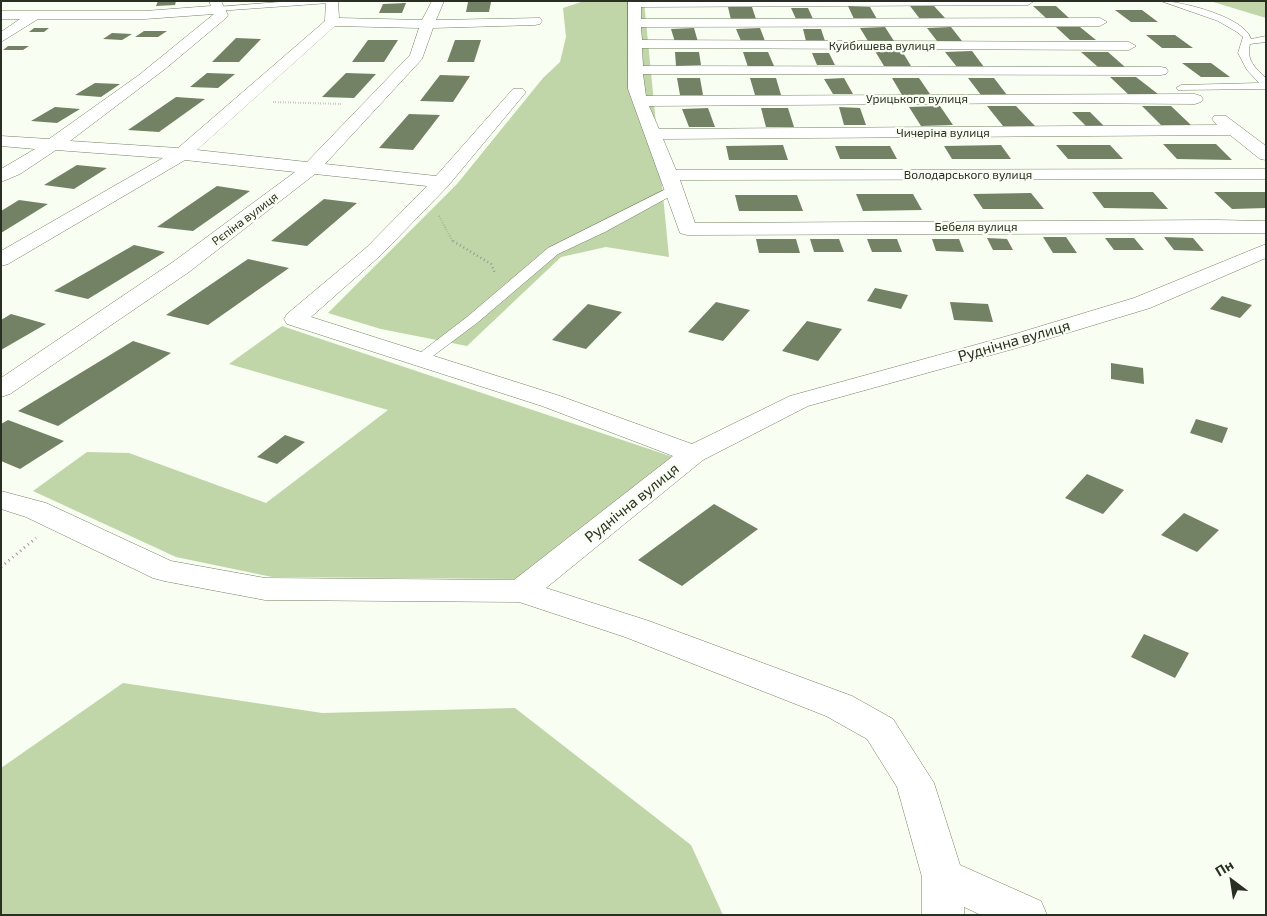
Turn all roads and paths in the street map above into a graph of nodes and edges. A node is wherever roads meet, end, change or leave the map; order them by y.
1 (68, 1) edge
2 (331, 1) edge
3 (438, 1) edge
4 (1028, 1) edge
5 (1165, 1) edge
6 (634, 2) edge
7 (782, 2) edge
8 (216, 5) edge
9 (1081, 6) dead end
10 (1, 15) edge
11 (35, 15) junction
12 (55, 15) junction
13 (535, 21) dead end
14 (332, 22) junction
15 (1100, 22) junction
16 (635, 23) junction
17 (788, 23) junction
18 (427, 24) junction
19 (1, 38) edge
20 (1266, 39) edge
21 (1246, 42) junction
22 (635, 44) junction
23 (797, 46) junction
24 (1129, 46) junction
25 (636, 70) junction
26 (812, 71) junction
27 (1161, 71) junction
28 (1266, 85) edge
29 (1181, 88) junction
30 (518, 92) dead end
31 (822, 100) junction
32 (243, 101) junction
33 (639, 102) junction
34 (372, 104) junction
35 (1203, 105) junction
36 (1233, 130) junction
37 (834, 133) junction
38 (652, 134) junction
39 (1, 141) edge
40 (54, 144) junction
41 (182, 154) junction
42 (1266, 155) edge
43 (310, 169) junction
44 (1266, 174) edge
45 (1, 178) edge
46 (672, 182) junction
47 (434, 188) junction
48 (1266, 227) edge
49 (1266, 250) edge
50 (1, 260) edge
51 (504, 291) junction
52 (420, 360) junction
53 (1, 388) edge
54 (693, 454) junction
55 (1, 500) edge
56 (57, 520) junction
57 (1, 567) edge
58 (521, 591) junction
59 (943, 896) edge
60 (1026, 915) edge

1 - 12 street
2 - 8 lane
2 - 14 street
3 - 18 street, Рєпіна вулиця
4 - 7 street
5 - 21 lane
6 - 7 street
6 - 16 street
7 - 17 street
8 - 12 street
8 - 40 street
9 - 15 street
10 - 11 street
11 - 12 street
11 - 19 street
13 - 18 street
14 - 18 street
14 - 32 street
15 - 17 street
15 - 24 street
16 - 17 street
16 - 22 street
17 - 23 street
18 - 34 street, Рєпіна вулиця
20 - 21 lane
21 - 28 lane
22 - 23 street, Куйбишева вулиця
22 - 25 street
23 - 24 street, Куйбишева вулиця
23 - 26 street
24 - 27 street
25 - 26 street
25 - 33 street
26 - 27 street
26 - 31 street
27 - 29 street
28 - 29 lane
29 - 35 street
30 - 47 street
31 - 33 street, Урицького вулиця
31 - 35 street, Урицького вулиця
31 - 37 street
32 - 34 path
32 - 41 street
33 - 38 street
34 - 43 street, Рєпіна вулиця
35 - 36 street
36 - 37 street, Чичеріна вулиця
36 - 42 street
37 - 38 street, Чичеріна вулиця
38 - 46 street
39 - 40 street
40 - 41 street
40 - 45 street
41 - 43 street
41 - 50 street
43 - 47 street
43 - 53 street, Рєпіна вулиця
44 - 46 street, Володарського вулиця
46 - 48 street, Бебеля вулиця
46 - 51 lane
47 - 51 path
47 - 52 street
49 - 54 street, Руднічна вулиця
51 - 52 lane
52 - 54 street
54 - 58 street, Руднічна вулиця
55 - 56 street
56 - 57 path
56 - 58 street
58 - 59 street
59 - 60 street

